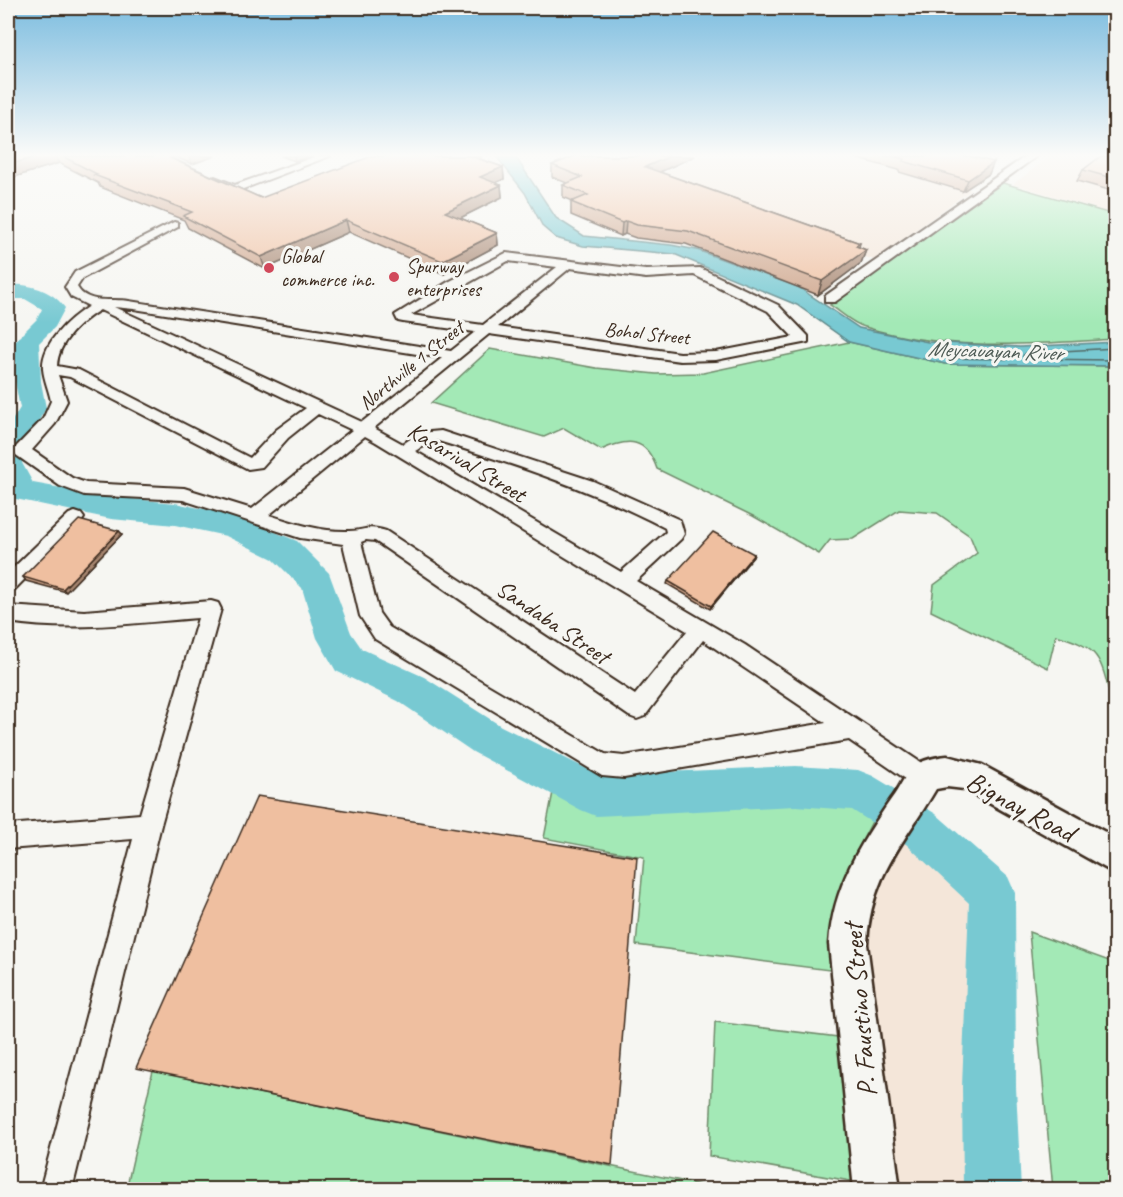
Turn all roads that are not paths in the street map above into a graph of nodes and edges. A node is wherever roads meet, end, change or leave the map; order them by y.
1 (953, 212) edge
2 (174, 225) edge
3 (568, 264) junction
4 (830, 299) dead end
5 (98, 307) junction
6 (485, 332) junction
7 (455, 356) junction
8 (50, 369) junction
9 (318, 407) junction
10 (365, 429) junction
11 (403, 451) junction
12 (75, 518) dead end
13 (253, 518) junction
14 (351, 538) junction
15 (622, 582) junction
16 (8, 584) edge
17 (8, 614) edge
18 (700, 629) junction
19 (853, 729) junction
20 (919, 786) junction
21 (149, 825) junction
22 (8, 837) edge
23 (1116, 857) edge
24 (56, 1190) edge
25 (877, 1190) edge

1 - 4 street
2 - 5 street, Kasarival Street
3 - 6 street, Northville 1 Street
3 - 6 street, Bohol Street
3 - 6 street, Bohol Street
5 - 7 street
5 - 8 street
5 - 9 street, Kasarival Street
6 - 7 street, Northville 1 Street
7 - 10 street, Northville 1 Street
8 - 9 street
8 - 13 street
9 - 10 street, Kasarival Street
10 - 11 street, Kasarival Street
10 - 13 street, Northville 1 Street
11 - 15 street, Kasarival Street
11 - 15 street
12 - 16 street
13 - 14 street
14 - 18 street, Sandaba Street
14 - 19 street
15 - 18 street, Kasarival Street
17 - 21 street
18 - 19 street, Kasarival Street
19 - 20 street, Kasarival Street
20 - 23 main road, Bignay Road
20 - 25 main road, P. Faustino Street
21 - 22 street
21 - 24 street

